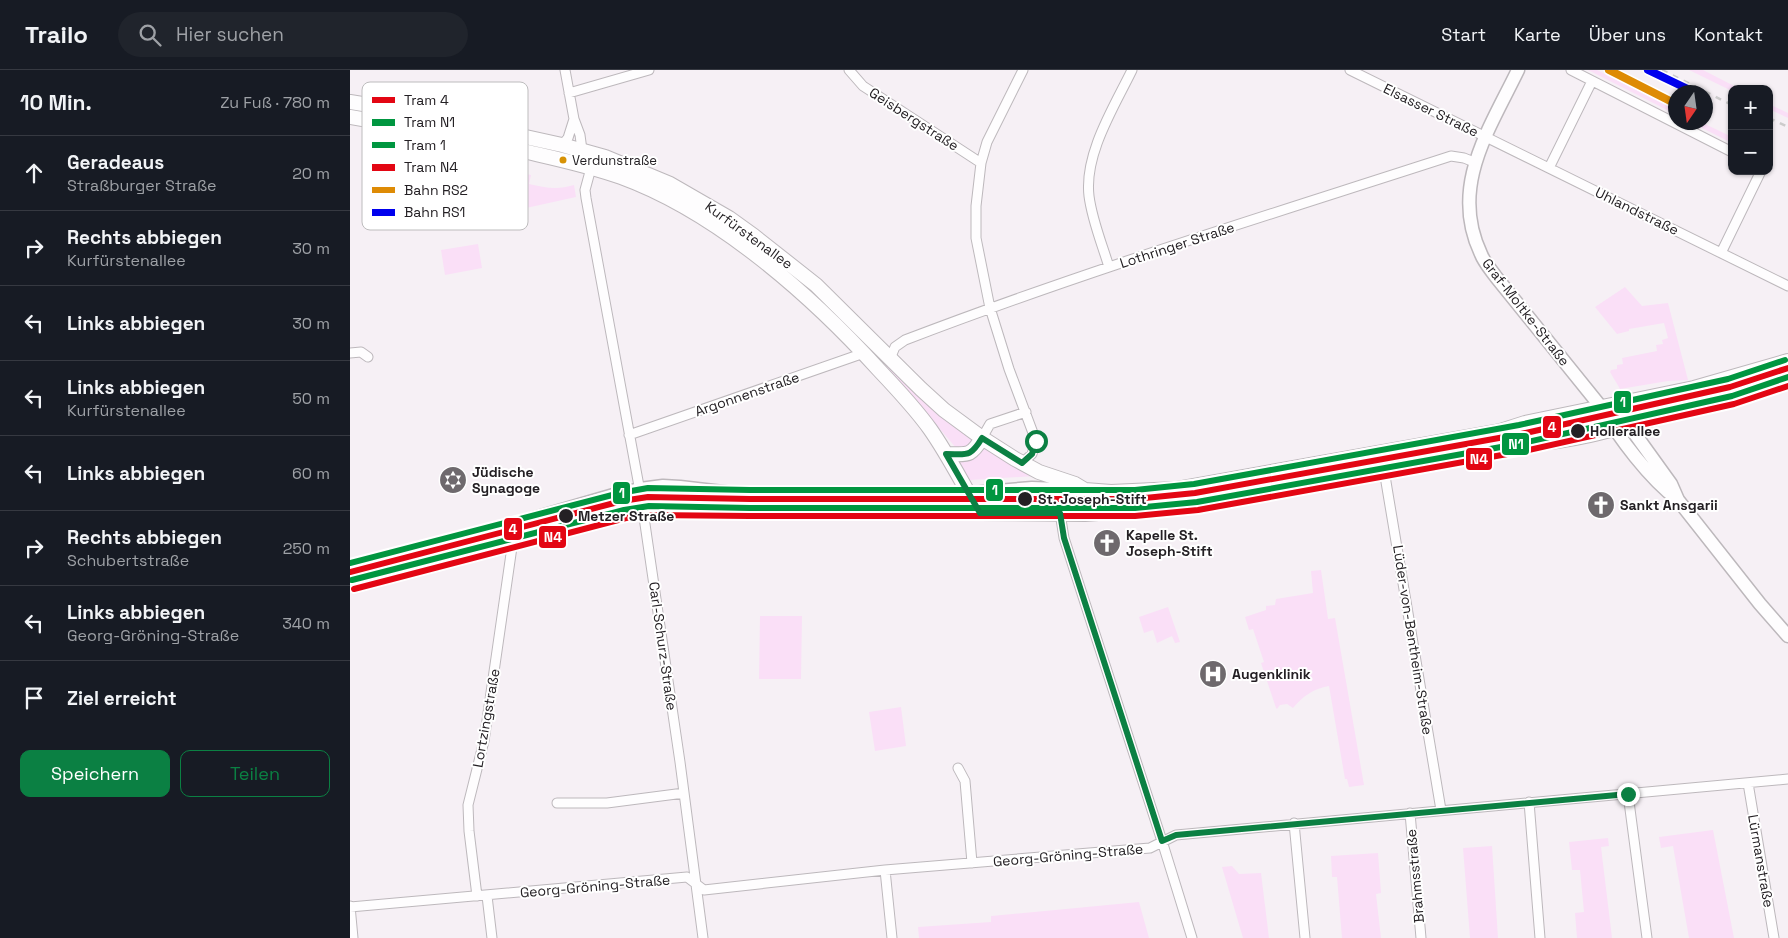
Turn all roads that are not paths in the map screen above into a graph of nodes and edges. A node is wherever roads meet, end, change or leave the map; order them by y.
1 (565, 70) edge
2 (650, 70) edge
3 (849, 70) edge
4 (1023, 70) edge
5 (1132, 70) edge
6 (1350, 70) edge
7 (1518, 70) edge
8 (1570, 70) edge
9 (1592, 81) junction
10 (569, 93) junction
11 (574, 119) junction
12 (1486, 137) junction
13 (528, 138) edge
14 (562, 145) junction
15 (582, 150) junction
16 (1728, 150) edge
17 (528, 153) edge
18 (1474, 162) junction
19 (981, 163) junction
20 (591, 168) junction
21 (1550, 168) junction
22 (1759, 175) edge
23 (1721, 253) junction
24 (1109, 267) junction
25 (1788, 286) edge
26 (990, 308) junction
27 (350, 353) edge
28 (864, 353) junction
29 (368, 357) dead end
30 (890, 359) junction
31 (1788, 361) edge
32 (1788, 379) edge
33 (1601, 406) junction
34 (1026, 412) junction
35 (1621, 427) junction
36 (629, 435) junction
37 (982, 438) junction
38 (946, 454) junction
39 (1022, 463) junction
40 (1384, 470) junction
41 (1085, 490) junction
42 (968, 492) junction
43 (641, 499) junction
44 (980, 513) junction
45 (1060, 513) junction
46 (510, 539) junction
47 (350, 567) edge
48 (350, 580) edge
49 (1788, 636) edge
50 (958, 768) dead end
51 (1788, 779) edge
52 (1748, 783) junction
53 (684, 793) junction
54 (1628, 794) junction
55 (1529, 802) junction
56 (557, 803) dead end
57 (1441, 810) junction
58 (1410, 813) junction
59 (1294, 823) junction
60 (1162, 841) junction
61 (972, 863) junction
62 (885, 870) junction
63 (696, 884) junction
64 (477, 896) junction
65 (487, 896) junction
66 (350, 906) edge
67 (353, 938) edge
68 (492, 938) edge
69 (703, 938) edge
70 (892, 938) edge
71 (1192, 938) edge
72 (1305, 938) edge
73 (1421, 938) edge
74 (1540, 938) edge
75 (1647, 938) edge
76 (1774, 938) edge

1 - 10 street
2 - 10 street
3 - 19 street, Geisbergstraße
4 - 19 street
5 - 24 street
6 - 12 street, Elsasser Straße
7 - 12 main road, Graf-Moltke-Straße
8 - 9 street
9 - 16 street
9 - 21 street
10 - 11 street
11 - 14 street
11 - 15 street
12 - 18 main road, Graf-Moltke-Straße
12 - 21 street, Uhlandstraße
13 - 14 main road, Kurfürstenallee
14 - 15 main road, Kurfürstenallee
15 - 30 main road, Kurfürstenallee
17 - 20 main road, Kurfürstenallee
18 - 24 street, Lothringer Straße
18 - 33 main road, Graf-Moltke-Straße
19 - 26 street
20 - 28 main road, Kurfürstenallee
20 - 36 street
21 - 23 street, Uhlandstraße
22 - 23 street
23 - 25 street, Uhlandstraße
24 - 26 street, Lothringer Straße
26 - 30 street, Lothringer Straße
26 - 34 street
27 - 29 street
28 - 36 street, Argonnenstraße
28 - 38 main road, Kurfürstenallee
30 - 37 main road, Kurfürstenallee
31 - 33 main road, Kurfürstenallee
32 - 35 main road
33 - 35 main road
33 - 41 main road, Kurfürstenallee
34 - 37 street
34 - 39 street
35 - 40 main road
35 - 49 main road
36 - 43 street
37 - 38 main road
37 - 39 main road, Kurfürstenallee
38 - 42 main road, Kurfürstenallee
39 - 41 main road, Kurfürstenallee
40 - 45 main road
40 - 57 street, Lüder-von-Bentheim-Straße
41 - 42 main road
42 - 43 main road
42 - 44 main road, Kurfürstenallee
43 - 44 main road
43 - 46 main road
43 - 47 main road
43 - 53 street, Carl-Schurz-Straße
44 - 45 main road
45 - 60 street
46 - 48 main road
46 - 64 street, Lortzingstraße
50 - 61 street
51 - 52 street, Georg-Gröning-Straße
52 - 54 street, Georg-Gröning-Straße
52 - 76 street, Lürmanstraße
53 - 56 street
53 - 63 street, Carl-Schurz-Straße
54 - 55 street, Georg-Gröning-Straße
54 - 75 street
55 - 57 street, Georg-Gröning-Straße
55 - 74 street
57 - 58 street, Georg-Gröning-Straße
58 - 59 street, Georg-Gröning-Straße
58 - 73 street, Brahmsstraße
59 - 60 street, Georg-Gröning-Straße
59 - 72 street
60 - 61 street, Georg-Gröning-Straße
60 - 71 street
61 - 62 street, Georg-Gröning-Straße
62 - 63 street, Georg-Gröning-Straße
62 - 70 street
63 - 65 street, Georg-Gröning-Straße
63 - 69 street, Carl-Schurz-Straße
64 - 65 street, Georg-Gröning-Straße
64 - 66 street, Georg-Gröning-Straße
65 - 68 street
66 - 67 street

